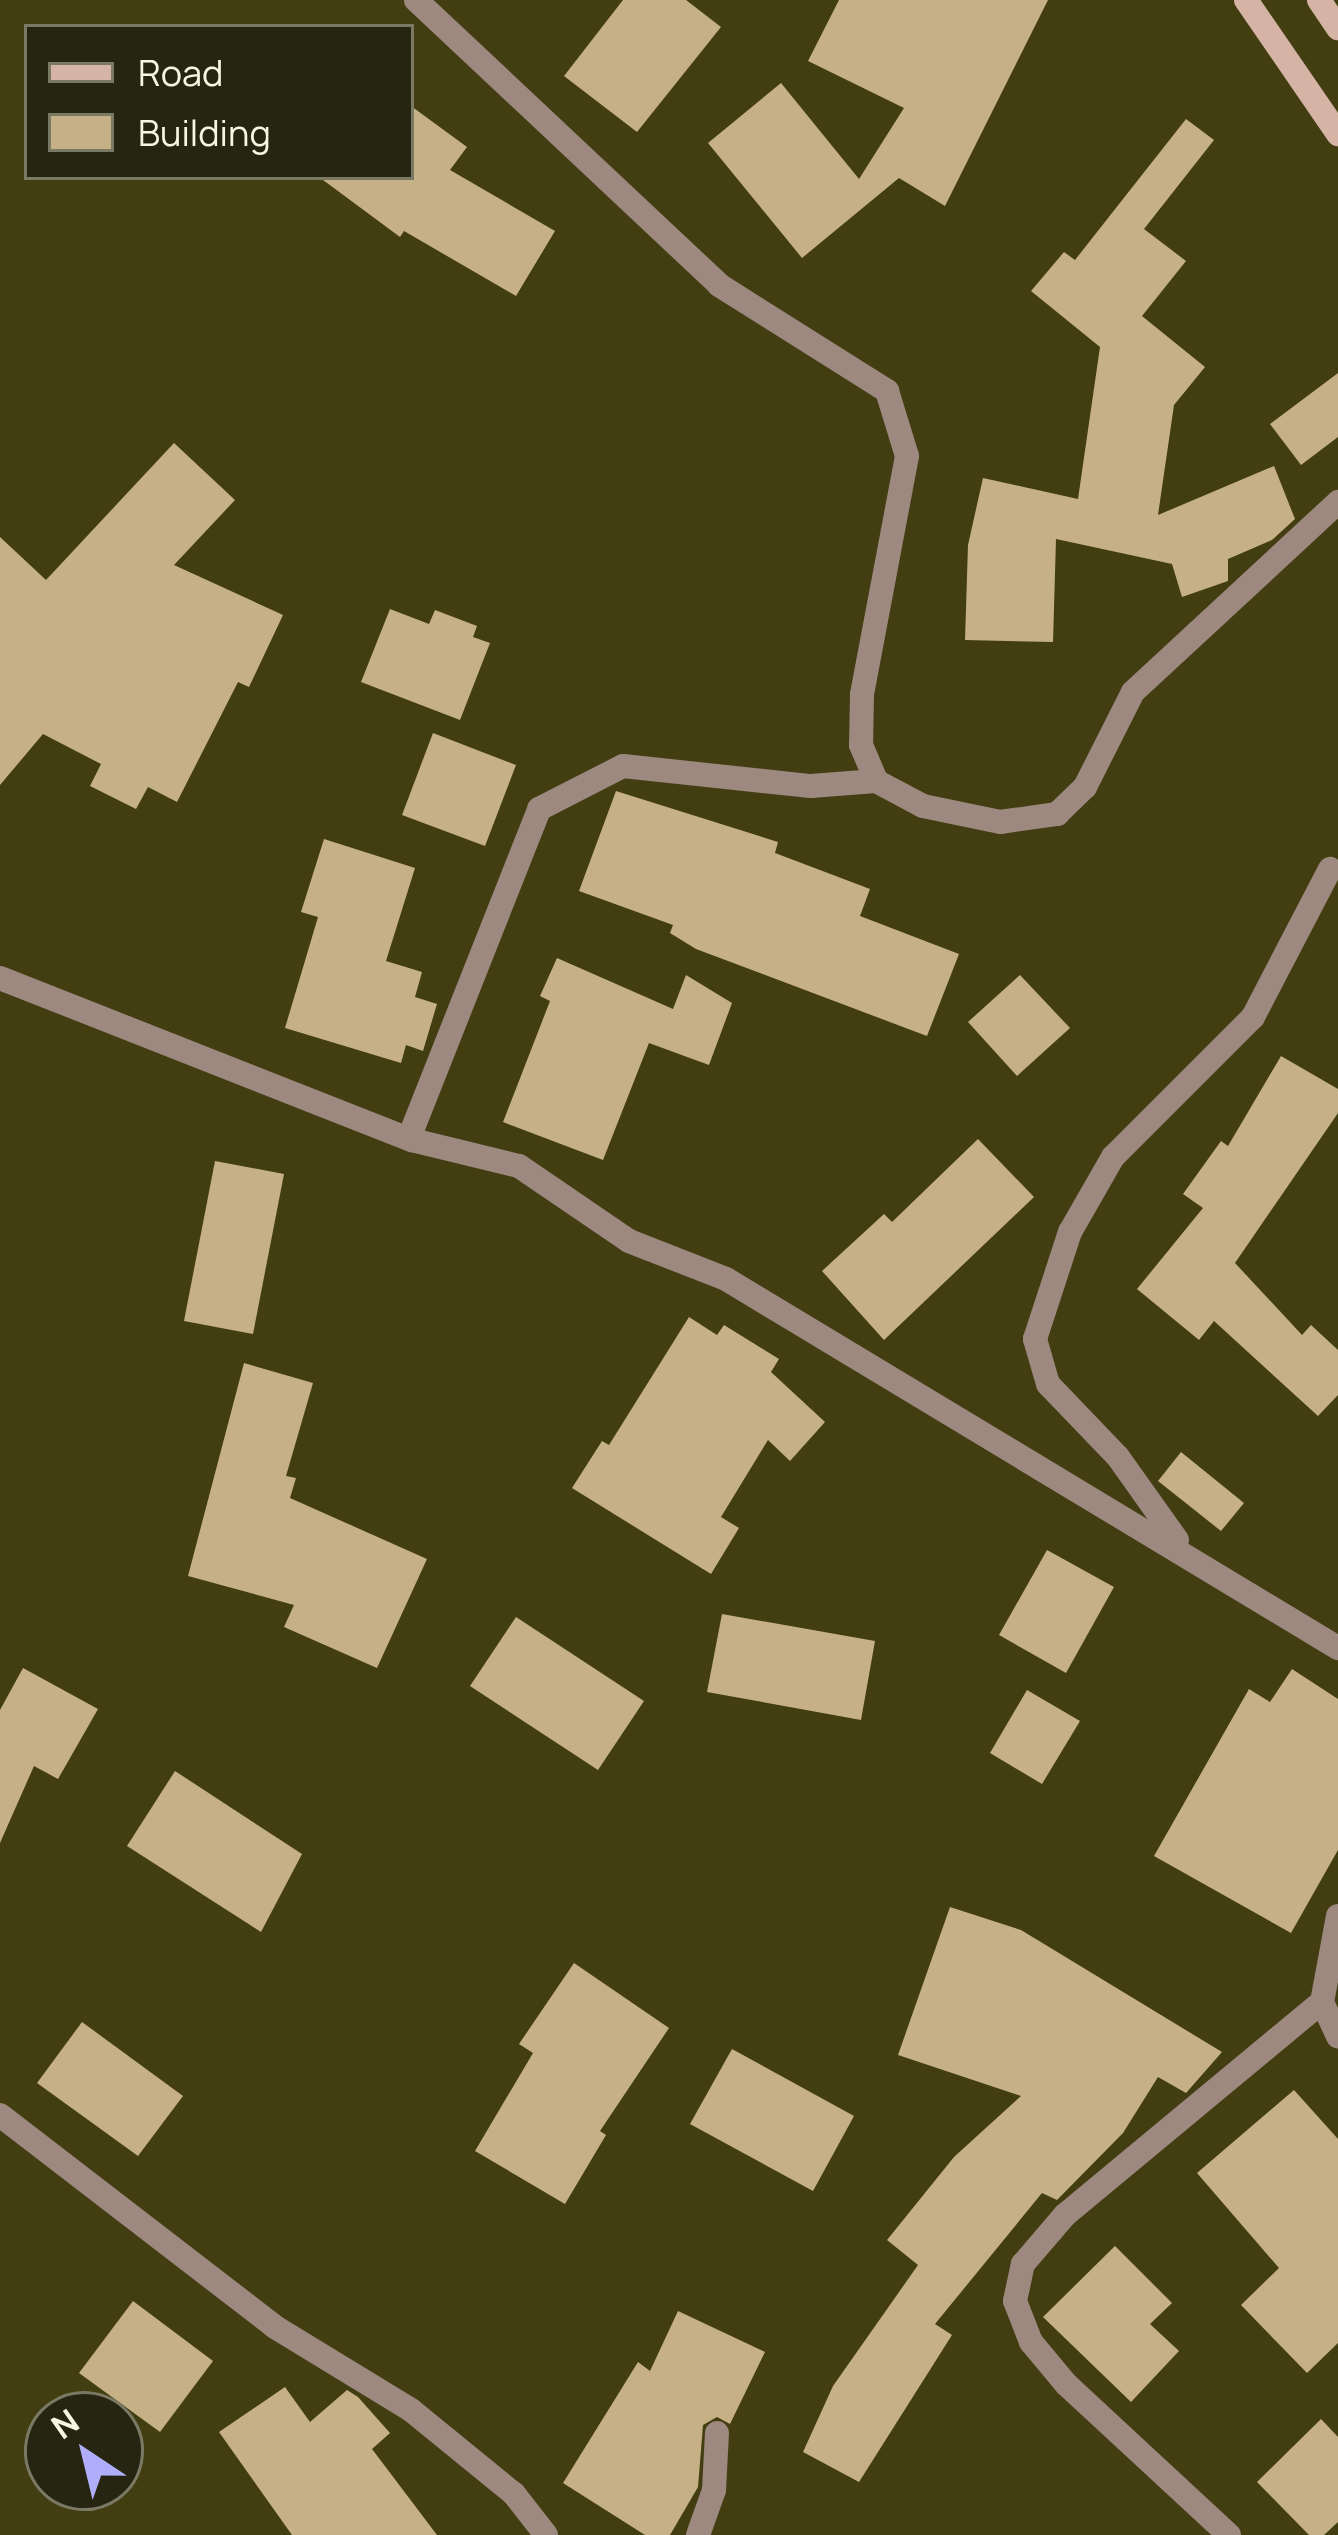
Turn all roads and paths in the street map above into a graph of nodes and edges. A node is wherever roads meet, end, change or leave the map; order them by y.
1 (416, 0) edge
2 (1246, 0) edge
3 (1319, 0) edge
4 (1338, 28) edge
5 (1338, 134) edge
6 (1338, 502) edge
7 (876, 781) junction
8 (1330, 869) dead end
9 (0, 978) edge
10 (409, 1138) junction
11 (1182, 1547) junction
12 (1338, 1648) edge
13 (1338, 1916) edge
14 (1322, 2002) junction
15 (1338, 2036) edge
16 (0, 2115) edge
17 (717, 2433) dead end
18 (546, 2535) edge
19 (698, 2535) edge
20 (1228, 2535) edge

1 - 7 street
2 - 5 main road
3 - 4 main road
6 - 7 street
7 - 10 street
8 - 11 street
9 - 10 street
10 - 11 street
11 - 12 street
13 - 14 street
14 - 15 street
14 - 20 street
16 - 18 street
17 - 19 street

